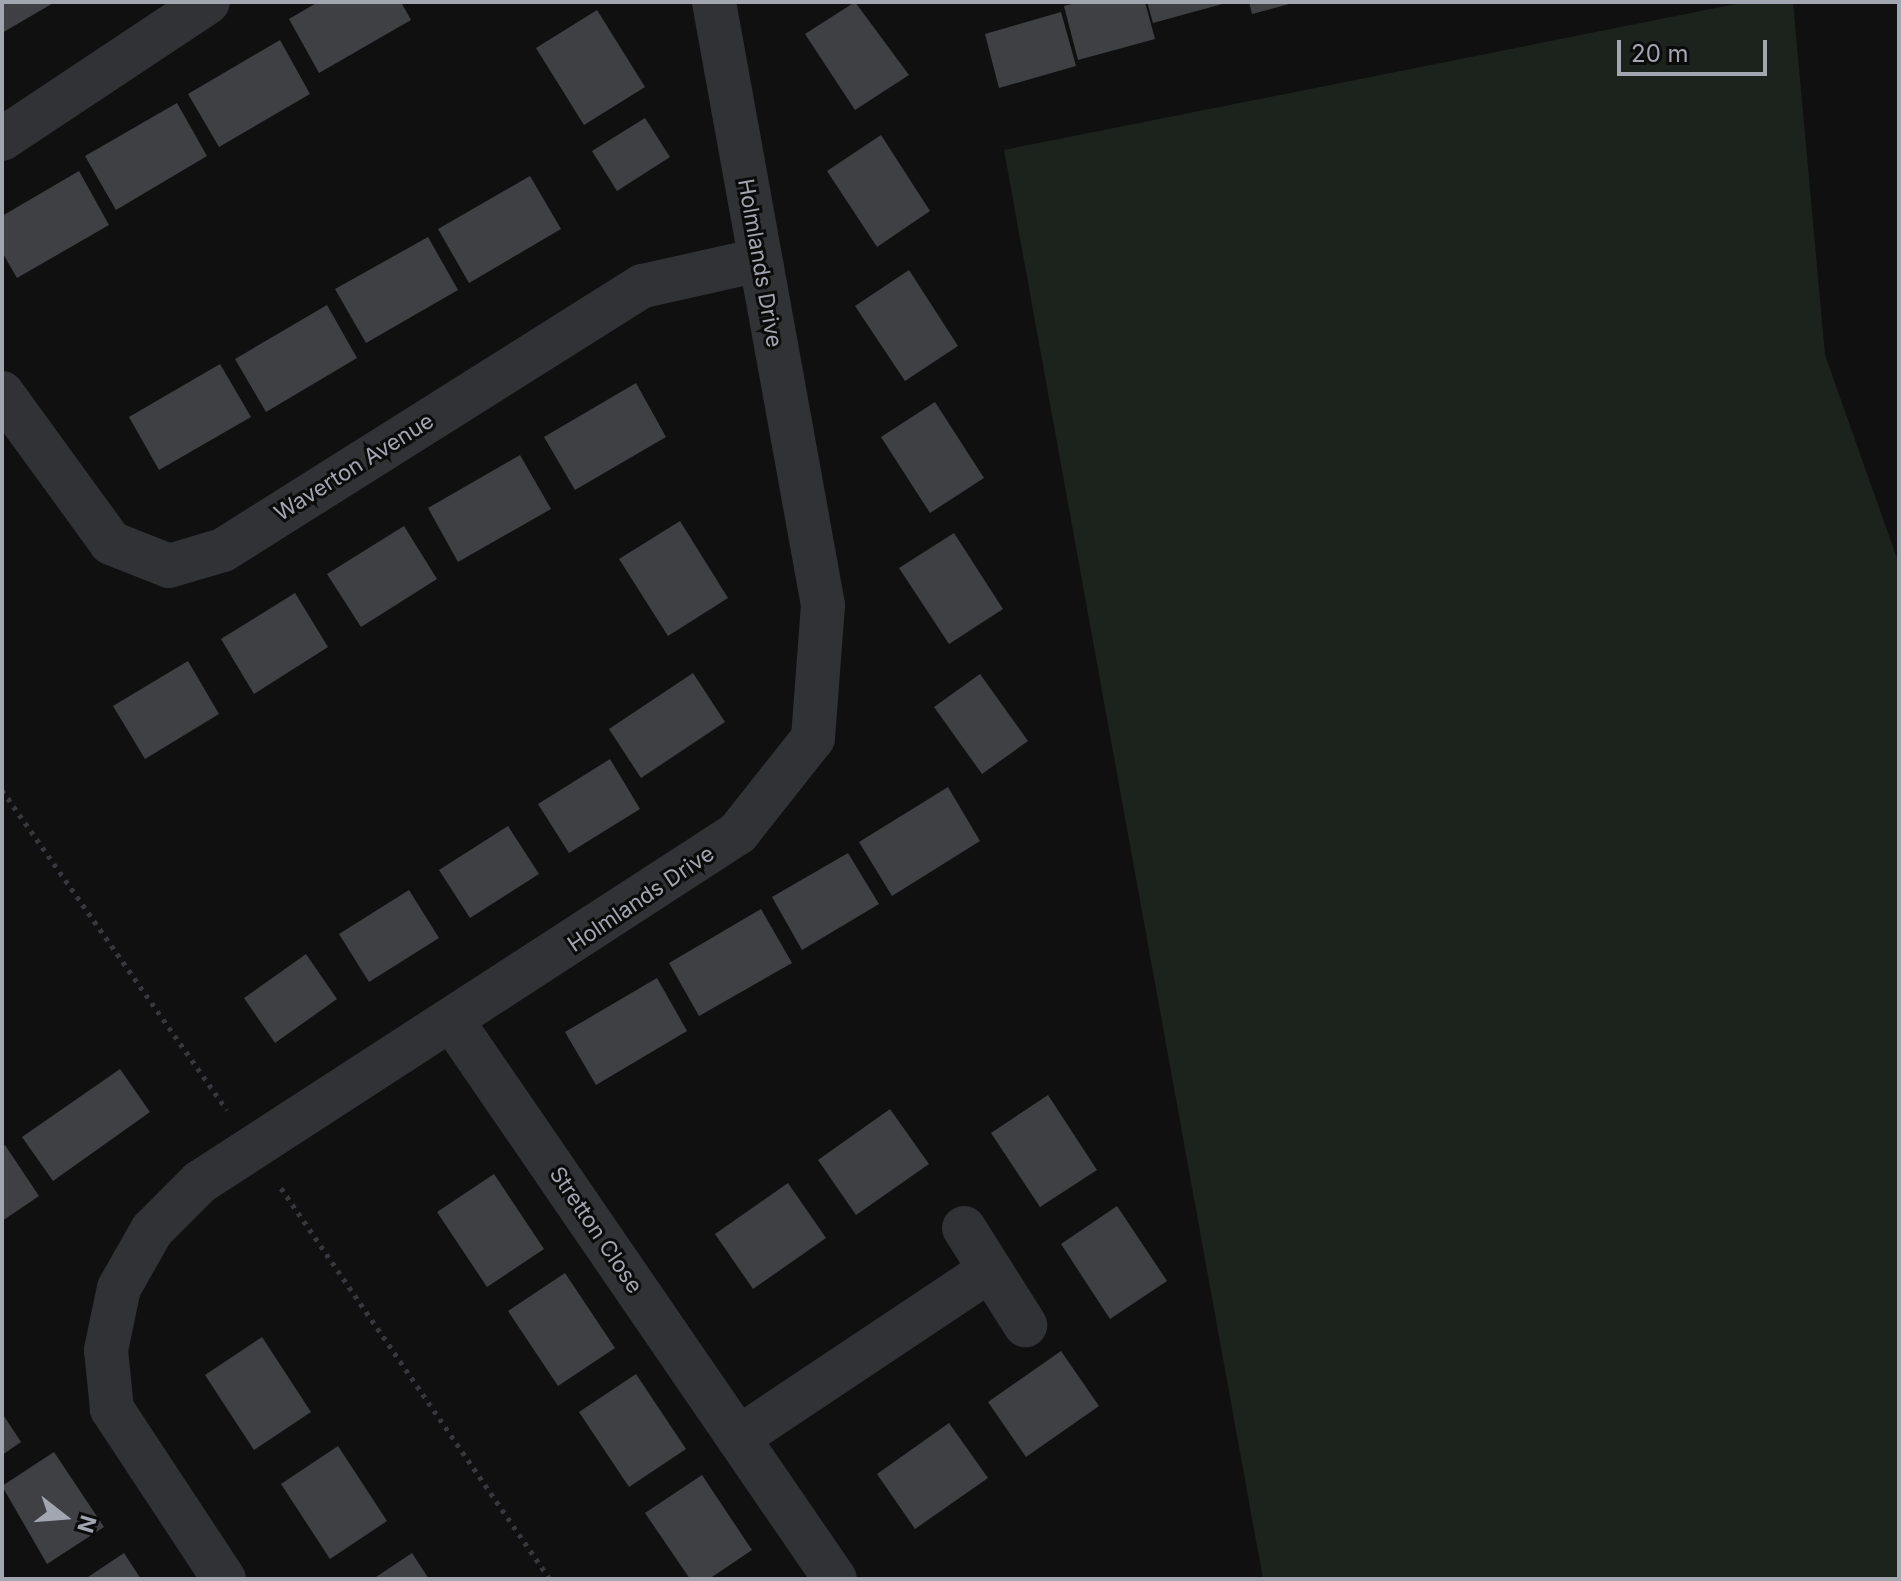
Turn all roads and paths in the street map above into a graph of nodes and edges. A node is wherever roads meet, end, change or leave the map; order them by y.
1 (208, 2) edge
2 (714, 2) edge
3 (2, 139) edge
4 (759, 260) junction
5 (2, 393) edge
6 (2, 790) edge
7 (453, 1022) junction
8 (254, 1148) junction
9 (964, 1228) dead end
10 (990, 1270) junction
11 (1025, 1325) dead end
12 (738, 1438) junction
13 (224, 1579) edge
14 (550, 1579) edge
15 (835, 1579) edge

1 - 3 street
2 - 4 street, Holmlands Drive
4 - 5 street, Waverton Avenue
4 - 7 street, Holmlands Drive
6 - 8 path
7 - 8 street, Holmlands Drive
7 - 12 street, Stretton Close
8 - 13 street, Holmlands Drive
8 - 14 path
9 - 10 street
10 - 11 street
10 - 12 street
12 - 15 street, Stretton Close

